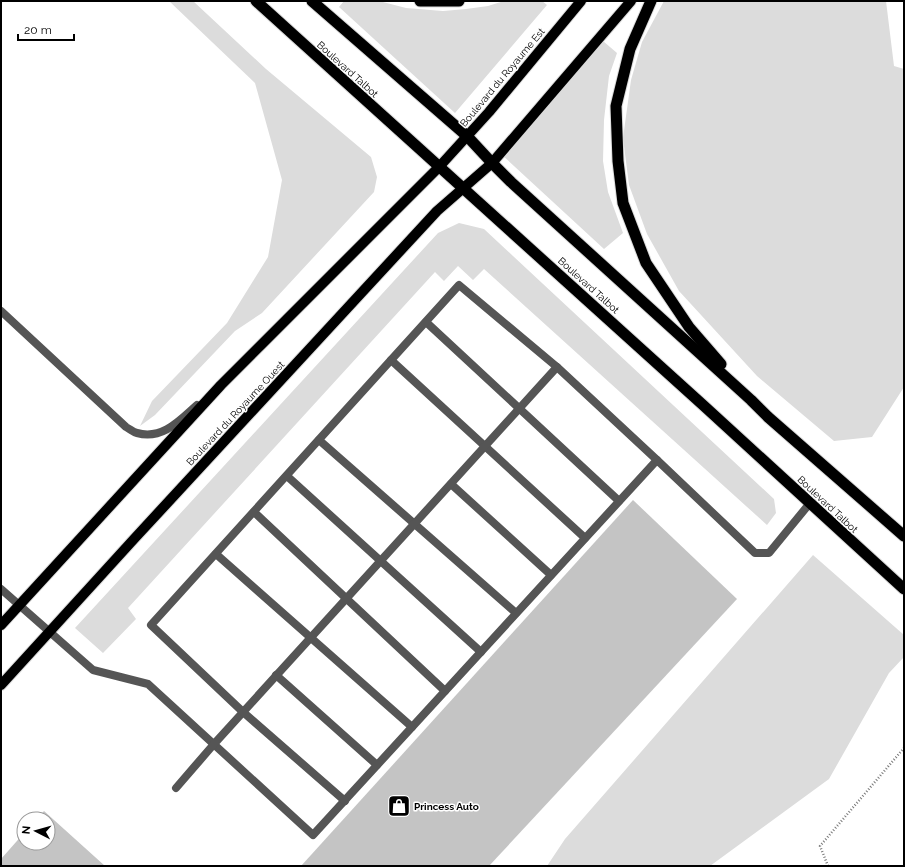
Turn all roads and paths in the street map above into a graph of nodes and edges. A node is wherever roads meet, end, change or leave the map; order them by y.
1 (256, 1) edge
2 (312, 1) edge
3 (420, 1) edge
4 (459, 1) edge
5 (581, 1) edge
6 (631, 1) edge
7 (651, 1) edge
8 (467, 136) junction
9 (492, 163) junction
10 (439, 167) junction
11 (464, 189) junction
12 (1, 311) edge
13 (426, 322) junction
14 (391, 360) junction
15 (557, 367) junction
16 (221, 385) junction
17 (751, 400) junction
18 (520, 409) junction
19 (319, 440) junction
20 (485, 446) junction
21 (657, 460) junction
22 (286, 476) junction
23 (451, 484) junction
24 (619, 501) junction
25 (810, 503) junction
26 (254, 512) junction
27 (415, 524) junction
28 (904, 536) edge
29 (585, 538) junction
30 (216, 554) junction
31 (380, 561) junction
32 (551, 575) junction
33 (1, 589) edge
34 (904, 589) edge
35 (346, 598) junction
36 (19, 606) junction
37 (516, 613) junction
38 (1, 625) edge
39 (49, 632) junction
40 (311, 637) junction
41 (481, 652) junction
42 (276, 675) junction
43 (1, 685) edge
44 (445, 690) junction
45 (243, 712) junction
46 (412, 727) junction
47 (214, 744) junction
48 (904, 748) edge
49 (377, 765) junction
50 (176, 788) dead end
51 (345, 801) junction
52 (828, 866) edge

1 - 10 highway, Boulevard Talbot
2 - 8 highway
3 - 4 highway
5 - 8 main road, Boulevard du Royaume Est
6 - 9 main road
7 - 17 highway
8 - 9 highway
8 - 10 main road, Boulevard du Royaume Est
9 - 11 main road, Boulevard du Royaume Ouest
9 - 17 highway
10 - 11 highway, Boulevard Talbot
10 - 16 main road
11 - 25 highway, Boulevard Talbot
11 - 39 main road, Boulevard du Royaume Ouest
12 - 16 lane
13 - 14 lane
13 - 15 lane
13 - 18 lane
14 - 19 lane
14 - 20 lane
15 - 18 lane
15 - 21 lane
16 - 36 main road
17 - 28 highway
18 - 20 lane
18 - 24 lane
19 - 22 lane
19 - 27 lane
20 - 23 lane
20 - 29 lane
21 - 24 lane
21 - 25 lane
22 - 26 lane
22 - 31 lane
23 - 27 lane
23 - 32 lane
24 - 29 lane
25 - 34 highway, Boulevard Talbot
26 - 30 lane
26 - 35 lane
27 - 31 lane
27 - 37 lane
29 - 32 lane
30 - 40 lane
30 - 45 lane
31 - 35 lane
31 - 41 lane
32 - 37 lane
33 - 36 lane
35 - 40 lane
35 - 44 lane
36 - 38 main road
36 - 39 lane
37 - 41 lane
39 - 43 main road, Boulevard du Royaume Ouest
39 - 47 lane
40 - 42 lane
40 - 46 lane
41 - 44 lane
42 - 45 lane
42 - 49 lane
44 - 46 lane
45 - 47 lane
45 - 51 lane
46 - 49 lane
47 - 50 lane
47 - 51 lane
48 - 52 path
49 - 51 lane

